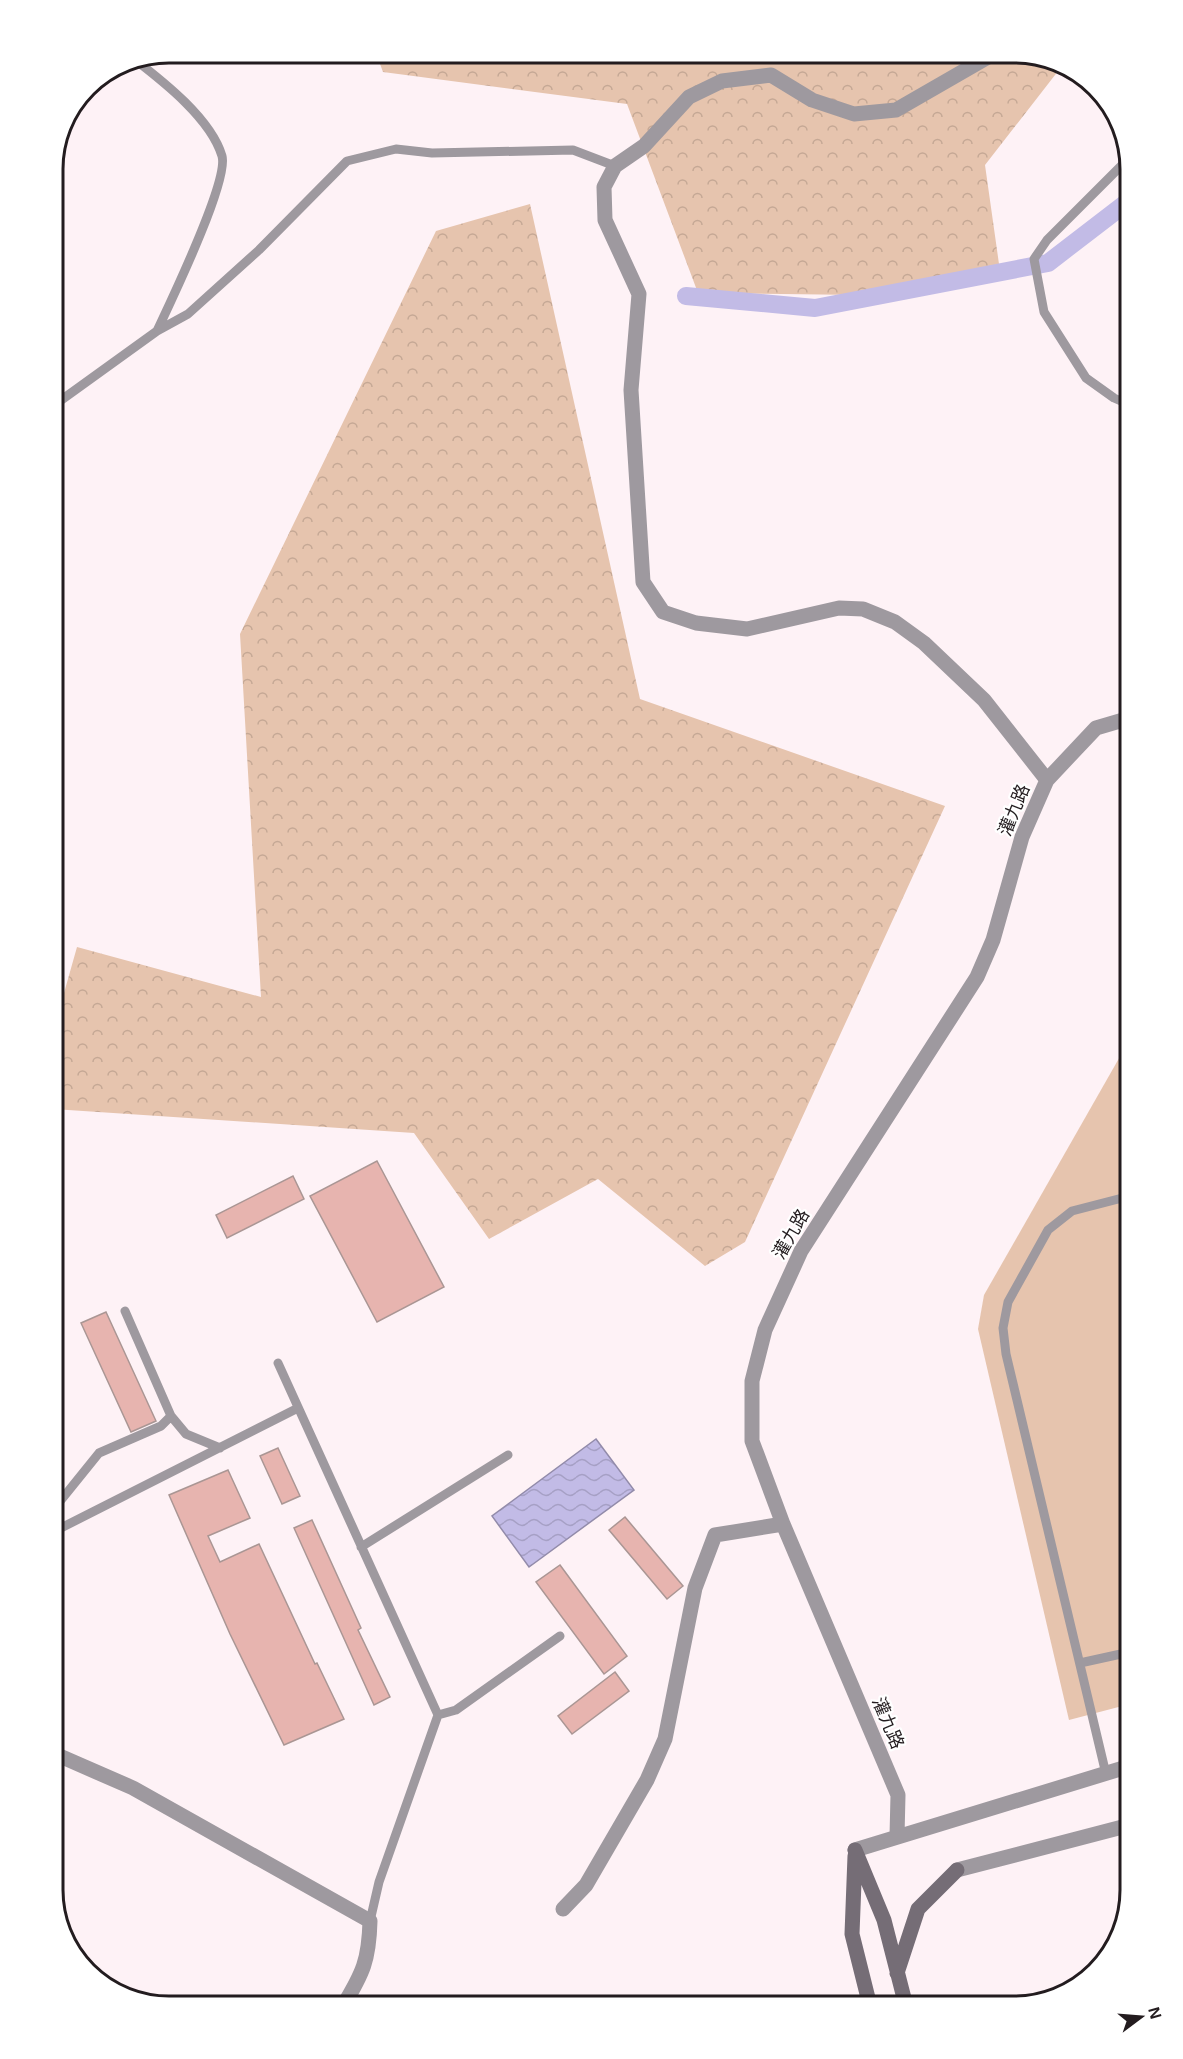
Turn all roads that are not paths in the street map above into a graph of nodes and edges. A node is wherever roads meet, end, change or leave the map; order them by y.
1 (978, 63) edge
2 (144, 66) edge
3 (615, 166) junction
4 (1120, 167) edge
5 (157, 331) junction
6 (63, 399) edge
7 (1120, 400) edge
8 (1120, 721) edge
9 (1047, 780) junction
10 (1120, 1199) edge
11 (125, 1311) dead end
12 (278, 1363) dead end
13 (298, 1408) junction
14 (171, 1416) junction
15 (220, 1448) junction
16 (508, 1455) dead end
17 (63, 1498) edge
18 (783, 1524) junction
19 (63, 1526) edge
20 (361, 1547) junction
21 (560, 1636) dead end
22 (1120, 1654) edge
23 (1080, 1663) junction
24 (438, 1715) junction
25 (63, 1758) edge
26 (1120, 1770) edge
27 (1106, 1774) junction
28 (1120, 1828) edge
29 (897, 1836) junction
30 (855, 1850) junction
31 (563, 1909) dead end
32 (370, 1921) junction
33 (897, 1972) junction
34 (349, 1996) edge
35 (868, 1996) edge
36 (903, 1996) edge

1 - 3 street
2 - 5 lane
3 - 5 lane
3 - 9 street
4 - 7 lane
5 - 6 lane
8 - 9 street, 灌九路
9 - 18 street, 灌九路
10 - 23 lane
11 - 14 lane
12 - 13 lane
13 - 15 lane
13 - 20 lane
14 - 15 lane
14 - 17 lane
15 - 19 lane
16 - 20 lane
18 - 29 street, 灌九路
18 - 31 street
20 - 24 lane
21 - 24 lane
22 - 23 lane
23 - 27 lane
24 - 32 lane
25 - 32 street
26 - 27 street
27 - 29 street
28 - 33 street
29 - 30 street
30 - 33 street
30 - 35 street
32 - 34 street
33 - 36 street

